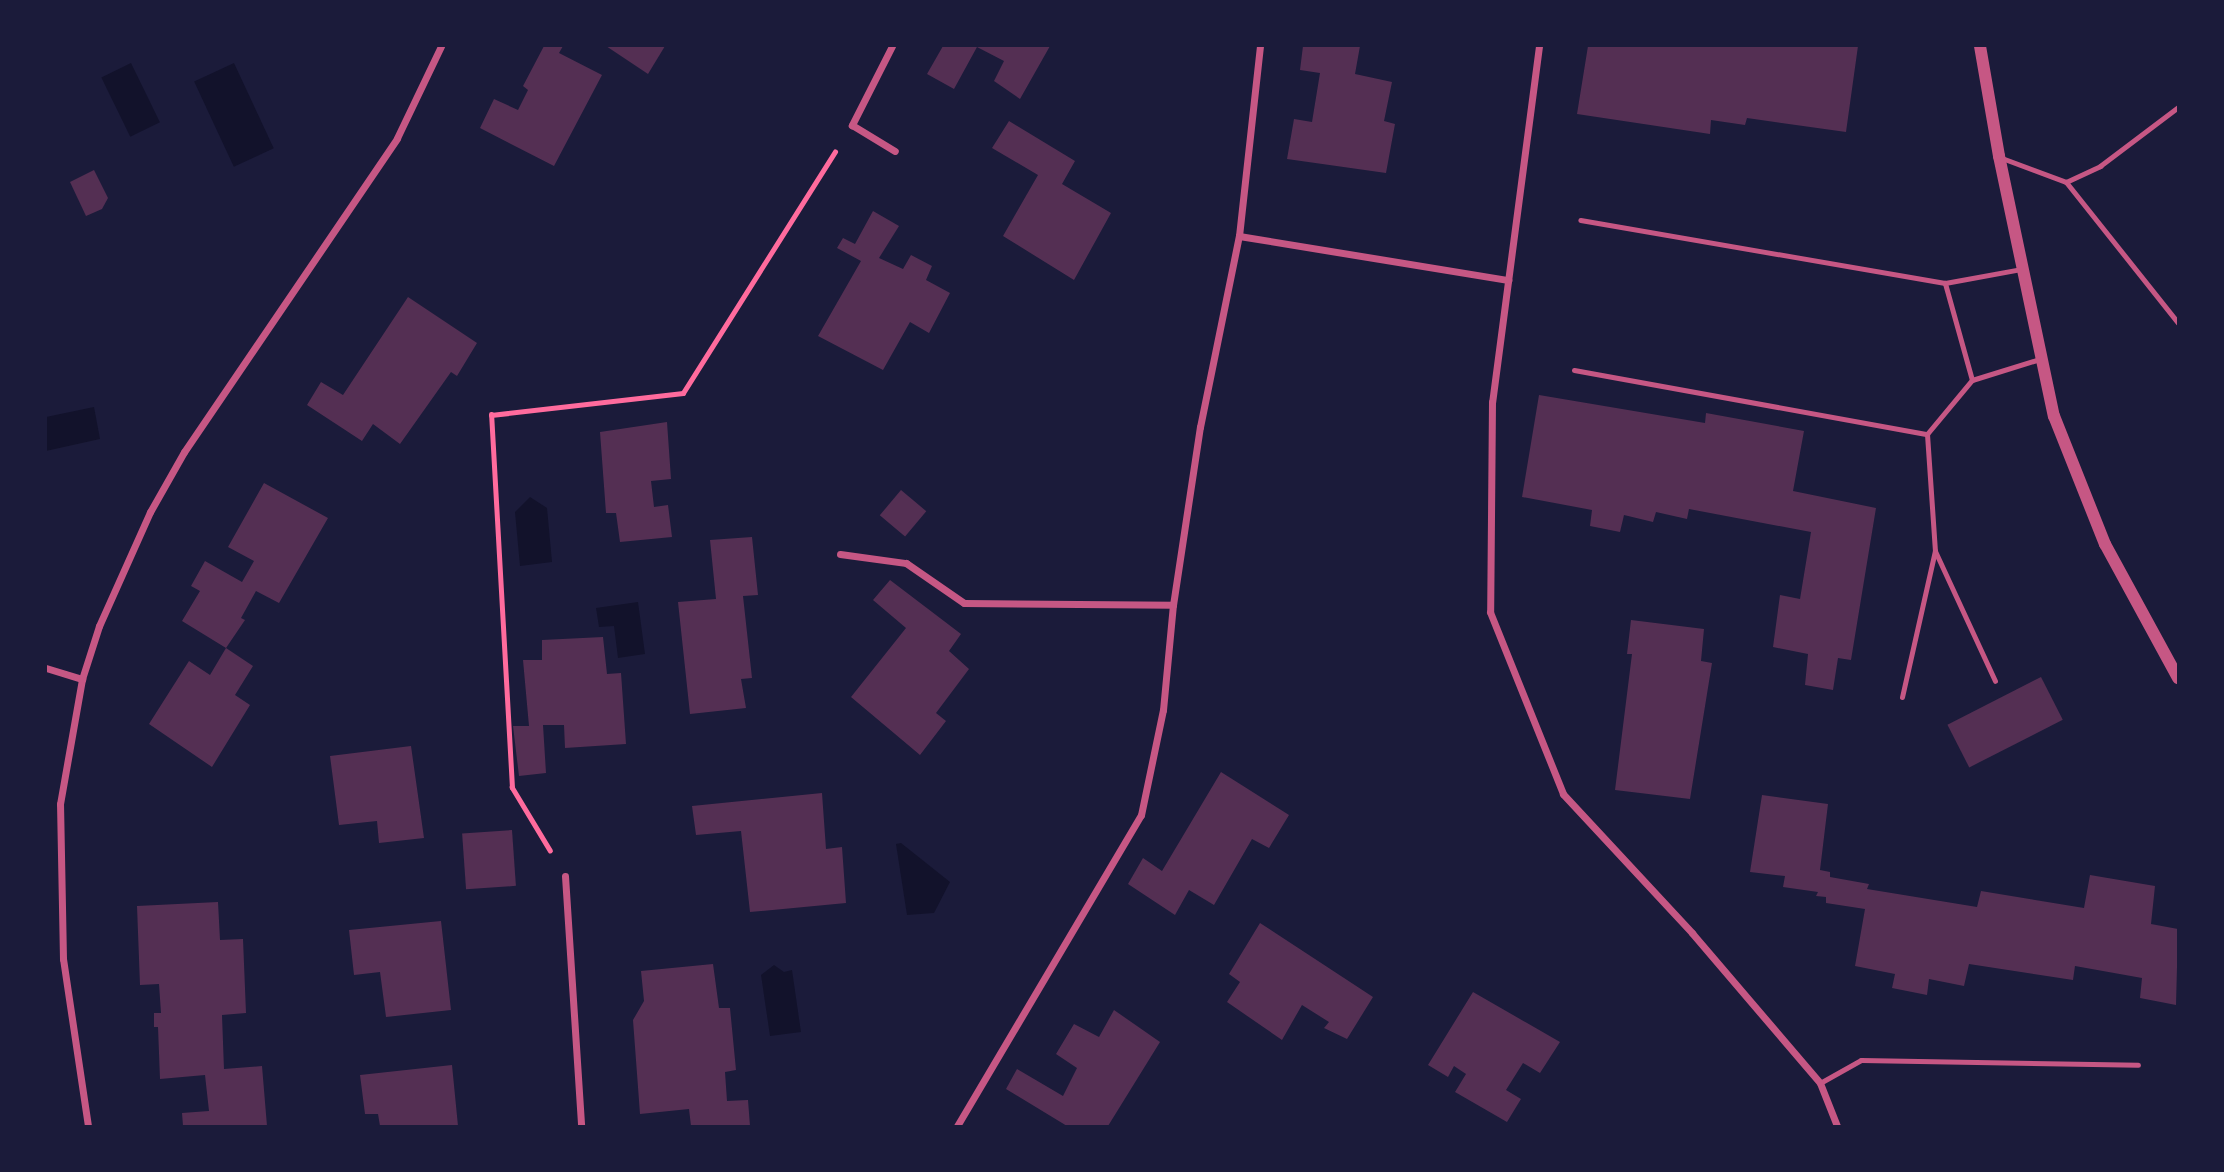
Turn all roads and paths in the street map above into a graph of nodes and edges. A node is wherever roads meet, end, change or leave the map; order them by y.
1 (441, 46) edge
2 (892, 46) edge
3 (1260, 46) edge
4 (1539, 46) edge
5 (1980, 46) edge
6 (2179, 107) edge
7 (852, 125) junction
8 (895, 150) dead end
9 (1999, 156) junction
10 (2066, 182) junction
11 (1580, 220) dead end
12 (1239, 236) junction
13 (2021, 269) junction
14 (1508, 280) junction
15 (1945, 283) junction
16 (2179, 323) edge
17 (2040, 359) junction
18 (1574, 370) dead end
19 (1972, 380) junction
20 (1927, 434) junction
21 (1935, 551) junction
22 (840, 554) dead end
23 (1172, 605) junction
24 (46, 668) edge
25 (2179, 678) edge
26 (82, 679) junction
27 (1995, 681) dead end
28 (1902, 697) dead end
29 (565, 876) joint
30 (2138, 1065) dead end
31 (1820, 1083) junction
32 (88, 1126) edge
33 (581, 1126) edge
34 (957, 1126) edge
35 (1837, 1126) edge

1 - 26 street
2 - 7 street
3 - 12 street
4 - 14 street
5 - 9 street
6 - 10 lane
7 - 8 street
7 - 29 path
9 - 10 lane
9 - 13 street
10 - 16 lane
11 - 15 lane
12 - 14 street
12 - 23 street
13 - 15 lane
13 - 17 street
14 - 31 street
15 - 19 lane
17 - 19 lane
17 - 25 street
18 - 20 lane
19 - 20 lane
20 - 21 lane
21 - 27 lane
21 - 28 lane
22 - 23 street
23 - 34 street
24 - 26 street
26 - 32 street
29 - 33 street
30 - 31 lane
31 - 35 street

